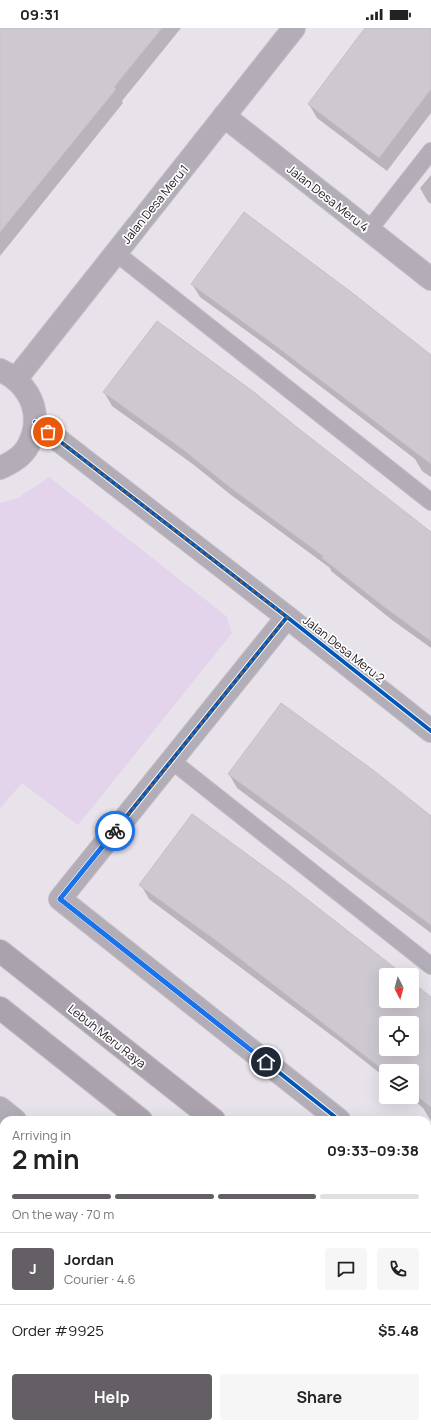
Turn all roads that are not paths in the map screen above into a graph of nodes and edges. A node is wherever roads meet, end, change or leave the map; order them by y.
1 (294, 28) edge
2 (224, 116) junction
3 (431, 151) edge
4 (369, 230) junction
5 (116, 252) junction
6 (431, 279) edge
7 (8, 374) edge
8 (35, 422) junction
9 (0, 468) edge
10 (431, 502) edge
11 (287, 617) junction
12 (431, 731) edge
13 (172, 761) junction
14 (0, 951) edge
15 (431, 966) edge
16 (0, 1008) edge
17 (0, 1108) edge
18 (10, 1116) edge
19 (136, 1116) edge
20 (209, 1116) edge
21 (334, 1116) edge

1 - 2 street, Jalan Desa Meru 1
2 - 4 street, Jalan Desa Meru 4
2 - 5 street, Jalan Desa Meru 1
3 - 4 lane
4 - 6 street, Jalan Desa Meru 4
5 - 7 street, Jalan Desa Meru 1
5 - 10 lane
7 - 8 street
8 - 9 street
8 - 11 street, Jalan Desa Meru 2
11 - 12 street, Jalan Desa Meru 2
11 - 13 street
13 - 15 lane
13 - 21 street
14 - 20 main road, Lebuh Meru Raya
16 - 19 main road
17 - 18 street

